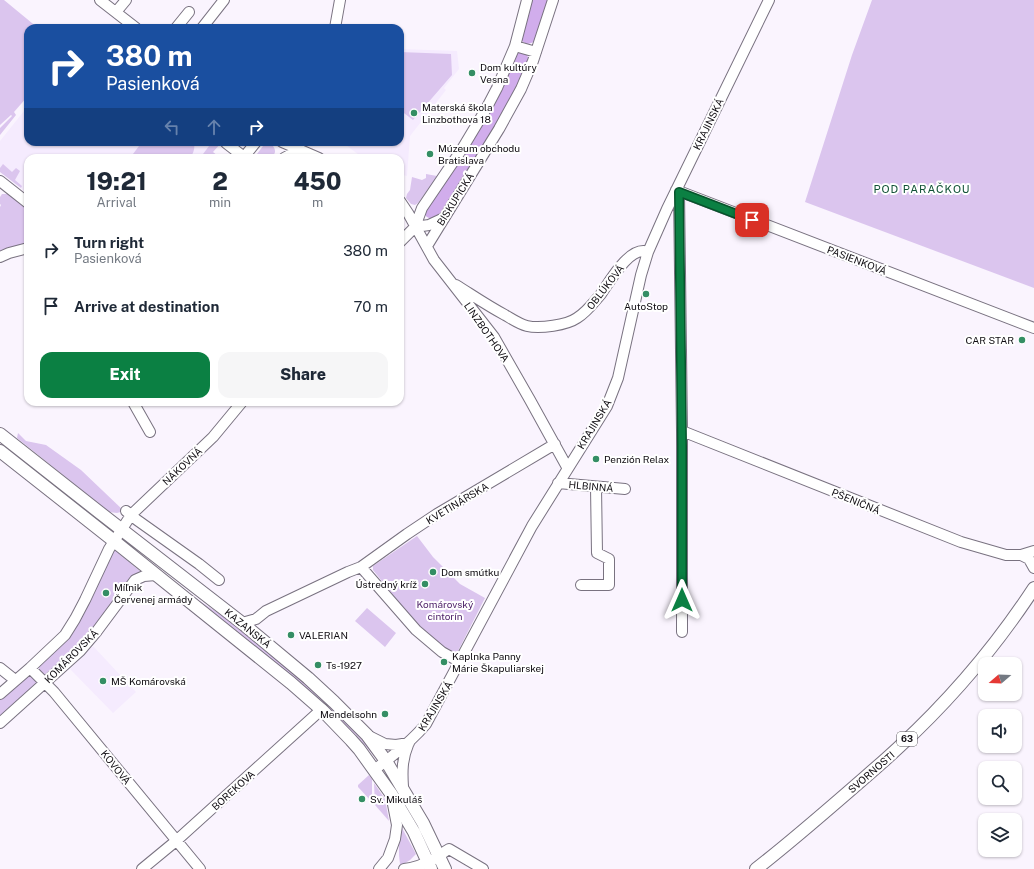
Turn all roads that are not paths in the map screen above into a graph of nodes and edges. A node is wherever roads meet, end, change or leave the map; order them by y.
1 (101, 0) edge
2 (126, 0) edge
3 (224, 0) edge
4 (340, 0) edge
5 (527, 0) edge
6 (553, 0) edge
7 (769, 0) edge
8 (116, 12) junction
9 (189, 12) dead end
10 (131, 24) edge
11 (179, 24) edge
12 (205, 24) edge
13 (336, 24) edge
14 (515, 46) junction
15 (536, 52) junction
16 (230, 146) edge
17 (294, 146) edge
18 (239, 154) edge
19 (311, 154) edge
20 (2, 186) edge
21 (678, 191) junction
22 (24, 200) edge
23 (404, 208) edge
24 (444, 218) junction
25 (415, 226) junction
26 (404, 238) edge
27 (427, 246) junction
28 (24, 249) edge
29 (648, 252) junction
30 (0, 258) edge
31 (452, 283) junction
32 (1034, 328) edge
33 (135, 406) edge
34 (239, 406) edge
35 (682, 431) junction
36 (150, 432) dead end
37 (0, 434) edge
38 (555, 444) junction
39 (0, 452) edge
40 (568, 467) junction
41 (558, 483) junction
42 (596, 487) junction
43 (625, 489) dead end
44 (129, 513) junction
45 (121, 529) junction
46 (114, 541) junction
47 (1034, 551) edge
48 (1021, 555) junction
49 (361, 567) junction
50 (1034, 568) edge
51 (156, 575) junction
52 (219, 580) dead end
53 (581, 585) dead end
54 (1034, 588) edge
55 (256, 619) junction
56 (242, 623) junction
57 (682, 632) dead end
58 (261, 638) junction
59 (460, 662) junction
60 (0, 668) edge
61 (30, 668) junction
62 (15, 680) junction
63 (46, 682) junction
64 (0, 694) edge
65 (322, 709) junction
66 (0, 723) edge
67 (366, 735) junction
68 (409, 743) junction
69 (386, 761) junction
70 (374, 770) junction
71 (403, 787) junction
72 (392, 795) junction
73 (176, 841) junction
74 (440, 856) junction
75 (429, 865) edge
76 (142, 869) edge
77 (200, 869) edge
78 (379, 869) edge
79 (404, 869) edge
80 (446, 869) edge
81 (483, 869) edge
82 (756, 869) edge

1 - 8 street
2 - 8 street
3 - 12 street
4 - 13 street
5 - 14 street, BISKUPICKÁ
6 - 15 street, BISKUPICKÁ
7 - 21 street, KRAJINSKÁ
8 - 10 street
9 - 11 street
14 - 15 street
14 - 25 street, BISKUPICKÁ
15 - 24 street, BISKUPICKÁ
16 - 18 street
17 - 19 street
20 - 22 street
21 - 29 street, KRAJINSKÁ
21 - 32 street, PASIENKOVÁ
21 - 35 street
23 - 25 street, LINZBOTHOVA
24 - 25 street
24 - 27 street, BISKUPICKÁ
25 - 26 street
25 - 27 street, LINZBOTHOVA
27 - 31 street, LINZBOTHOVA
28 - 30 street
29 - 31 street, OBLÚKOVÁ
29 - 40 street, KRAJINSKÁ
31 - 38 street, LINZBOTHOVA
33 - 36 street
34 - 44 street, NÁKOVNÁ
35 - 48 street, PŠENIČNÁ
35 - 57 street
37 - 45 main road, KAZANSKÁ
38 - 40 street, LINZBOTHOVA
38 - 49 street, KVETINÁRSKA
39 - 46 main road, KAZANSKÁ
40 - 41 street, KRAJINSKÁ
41 - 42 street, HLBINNÁ
41 - 59 street, KRAJINSKÁ
42 - 43 street, HLBINNÁ
42 - 53 street
44 - 45 street, NÁKOVNÁ
44 - 52 street
45 - 46 street, KOMÁROVSKÁ
45 - 56 main road, KAZANSKÁ
46 - 51 main road, KAZANSKÁ
46 - 61 street, KOMÁROVSKÁ
47 - 48 street, PŠENIČNÁ
48 - 50 street
49 - 55 street, KVETINÁRSKA
49 - 59 street
51 - 63 street, KOMÁROVSKÁ
51 - 65 main road, KAZANSKÁ
54 - 82 main road, SVORNOSTI / 63
55 - 56 street, KVETINÁRSKA
55 - 58 street
56 - 58 main road, KAZANSKÁ
58 - 67 main road, KAZANSKÁ
59 - 68 street, KRAJINSKÁ
60 - 62 street
61 - 62 street, KOMÁROVSKÁ
61 - 63 street, KOVOVÁ
62 - 64 street, KOMÁROVSKÁ
63 - 66 street, KOMÁROVSKÁ
63 - 73 street, KOVOVÁ
65 - 70 main road, KAZANSKÁ
65 - 73 street, BOREKOVA
67 - 68 street
67 - 69 main road, KAZANSKÁ
68 - 69 street, KRAJINSKÁ
68 - 71 street
69 - 70 street, KRAJINSKÁ
69 - 71 main road, KAZANSKÁ
70 - 72 main road, KAZANSKÁ
71 - 74 main road, KAZANSKÁ
72 - 75 main road, KAZANSKÁ
72 - 78 street
73 - 76 street, BOREKOVA
73 - 77 street, KOVOVÁ
74 - 75 street
74 - 80 main road, KAZANSKÁ
74 - 81 street
75 - 79 street

